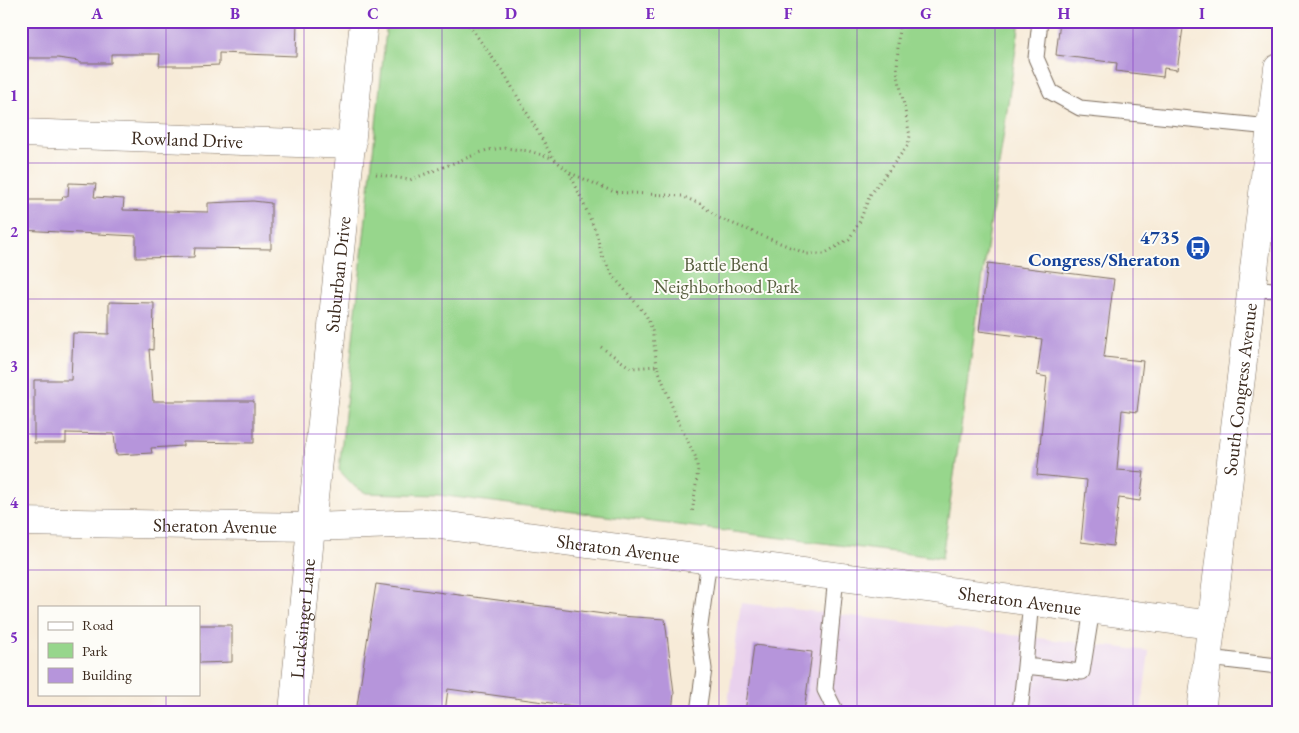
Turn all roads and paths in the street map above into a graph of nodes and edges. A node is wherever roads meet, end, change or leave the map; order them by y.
1 (364, 21) edge
2 (466, 21) edge
3 (899, 21) edge
4 (1040, 21) edge
5 (1278, 68) edge
6 (1274, 116) edge
7 (21, 133) edge
8 (352, 145) junction
9 (553, 158) junction
10 (570, 173) junction
11 (374, 174) dead end
12 (1270, 195) edge
13 (1264, 290) edge
14 (601, 348) dead end
15 (657, 366) junction
16 (692, 514) dead end
17 (21, 522) edge
18 (310, 527) junction
19 (709, 560) junction
20 (836, 576) junction
21 (1031, 601) junction
22 (1092, 609) junction
23 (1212, 625) junction
24 (1208, 658) junction
25 (1025, 666) junction
26 (1278, 666) edge
27 (293, 712) edge
28 (698, 712) edge
29 (836, 712) edge
30 (1020, 712) edge
31 (1202, 712) edge

1 - 8 street, Suburban Drive
2 - 9 path
3 - 10 path
4 - 6 lane
5 - 6 street, South Congress Avenue
6 - 12 street, South Congress Avenue
7 - 8 street, Rowland Drive
8 - 18 street, Suburban Drive
9 - 10 path
9 - 11 path
10 - 15 path
12 - 13 street, South Congress Avenue
13 - 23 street, South Congress Avenue
14 - 15 path
15 - 16 path
17 - 18 street, Sheraton Avenue
18 - 19 street, Sheraton Avenue
18 - 27 street, Lucksinger Lane
19 - 20 street, Sheraton Avenue
19 - 28 lane
20 - 21 street, Sheraton Avenue
20 - 29 lane
21 - 22 street, Sheraton Avenue
21 - 25 lane
22 - 23 street, Sheraton Avenue
22 - 25 lane
23 - 24 street, South Congress Avenue
24 - 26 lane
24 - 31 street, South Congress Avenue
25 - 30 lane

